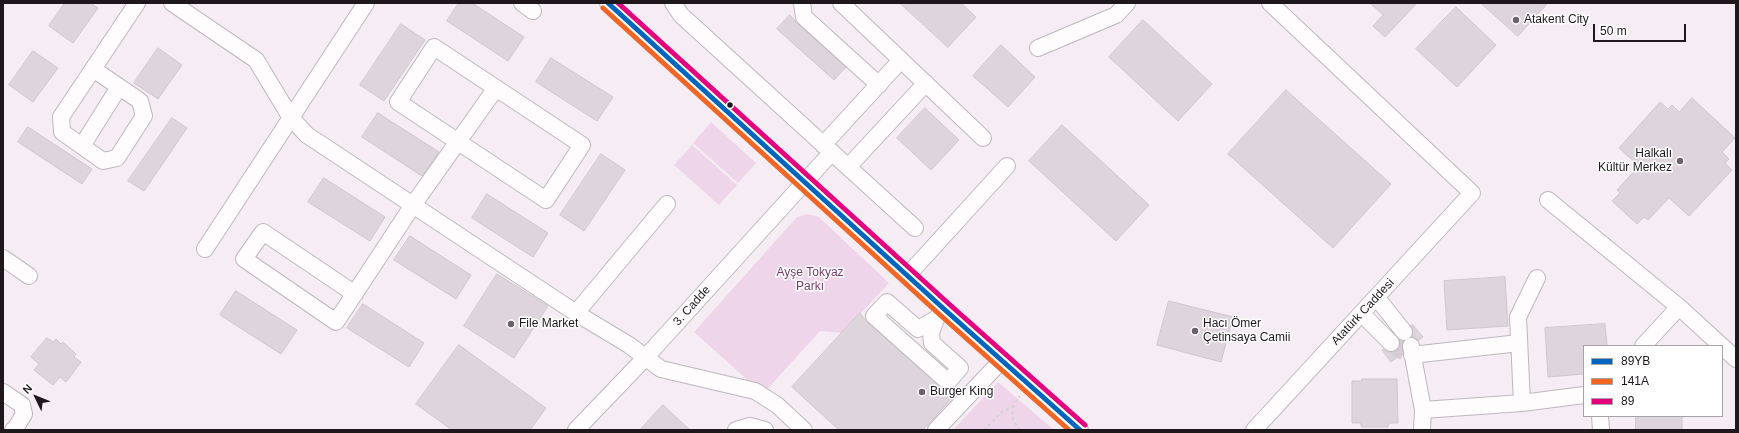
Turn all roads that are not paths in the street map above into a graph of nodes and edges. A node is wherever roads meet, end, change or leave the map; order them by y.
1 (137, 3) edge
2 (172, 3) edge
3 (366, 3) edge
4 (608, 3) edge
5 (673, 3) edge
6 (802, 3) edge
7 (841, 3) edge
8 (1127, 3) edge
9 (1270, 3) edge
10 (1038, 48) dead end
11 (902, 60) junction
12 (93, 69) junction
13 (926, 84) junction
14 (879, 85) junction
15 (119, 87) junction
16 (496, 88) junction
17 (291, 118) junction
18 (983, 138) dead end
19 (458, 141) junction
20 (82, 146) junction
21 (828, 149) junction
22 (1007, 166) dead end
23 (848, 167) junction
24 (806, 182) junction
25 (1548, 200) dead end
26 (667, 204) dead end
27 (413, 205) junction
28 (915, 228) dead end
29 (205, 250) dead end
30 (3, 258) edge
31 (29, 276) dead end
32 (907, 276) junction
33 (1537, 278) dead end
34 (355, 294) junction
35 (1377, 298) junction
36 (1679, 307) junction
37 (576, 313) junction
38 (940, 314) junction
39 (1362, 314) junction
40 (1391, 343) tunnel mouth
41 (1519, 343) junction
42 (1644, 345) edge
43 (1721, 345) edge
44 (1723, 347) edge
45 (1409, 348) junction
46 (645, 358) junction
47 (1736, 359) edge
48 (1002, 360) junction
49 (3, 392) edge
50 (1583, 395) edge
51 (1522, 403) junction
52 (1423, 410) junction
53 (1600, 417) edge
54 (13, 430) edge
55 (576, 430) edge
56 (736, 430) edge
57 (765, 430) edge
58 (804, 430) edge
59 (936, 430) edge
60 (1080, 430) edge
61 (1254, 430) edge
62 (1422, 430) edge
63 (1601, 430) edge

1 - 12 street
2 - 17 street
3 - 17 street
4 - 24 street
5 - 21 street
6 - 14 street
7 - 11 street
8 - 10 street
9 - 35 street, Atatürk Caddesi
11 - 13 street
11 - 14 street, 3. Cadde
12 - 15 street
12 - 20 street
13 - 18 street
13 - 23 street
14 - 21 street, 3. Cadde
15 - 20 street
15 - 20 street
16 - 19 street
16 - 19 street
16 - 19 street
17 - 27 street
17 - 29 street
19 - 27 street
21 - 23 street
21 - 24 street, 3. Cadde
22 - 32 street
23 - 28 street
24 - 32 street
24 - 46 street, 3. Cadde
25 - 36 street
26 - 37 street
27 - 34 street
27 - 37 street
30 - 31 street
32 - 38 street
33 - 41 street
34 - 34 street
35 - 39 street, Atatürk Caddesi
35 - 45 street
36 - 42 street
36 - 43 street
37 - 46 street
38 - 38 street
38 - 48 street
39 - 40 street
39 - 61 street, Atatürk Caddesi
41 - 45 street
41 - 51 street
44 - 47 street
45 - 52 street
46 - 55 street, 3. Cadde
46 - 58 street
48 - 59 street
48 - 60 street
49 - 54 street
50 - 51 street
51 - 52 street
52 - 62 street
53 - 63 street
56 - 57 street

